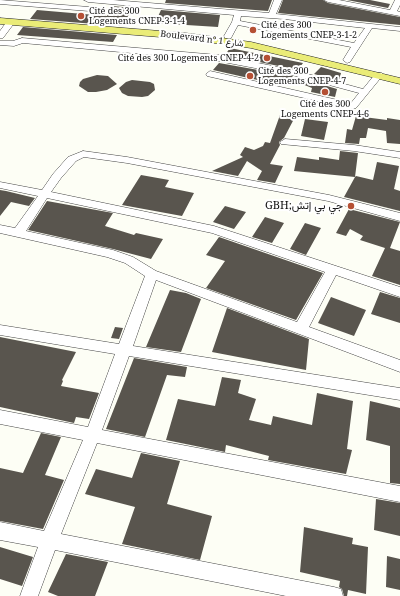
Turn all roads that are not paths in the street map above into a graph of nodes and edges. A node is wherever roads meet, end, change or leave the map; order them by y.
1 (88, 0) edge
2 (278, 0) edge
3 (328, 0) edge
4 (396, 1) edge
5 (0, 2) edge
6 (133, 2) edge
7 (113, 11) dead end
8 (128, 12) dead end
9 (238, 13) junction
10 (396, 13) edge
11 (158, 14) dead end
12 (0, 16) edge
13 (272, 16) junction
14 (210, 18) dead end
15 (0, 21) edge
16 (11, 22) junction
17 (236, 22) junction
18 (370, 26) junction
19 (399, 29) edge
20 (0, 36) edge
21 (228, 36) junction
22 (0, 43) edge
23 (356, 46) junction
24 (347, 60) junction
25 (210, 74) dead end
26 (400, 74) edge
27 (380, 75) junction
28 (400, 81) edge
29 (365, 92) junction
30 (285, 142) dead end
31 (400, 155) edge
32 (0, 185) edge
33 (45, 195) junction
34 (400, 217) edge
35 (0, 229) edge
36 (18, 233) junction
37 (332, 270) junction
38 (152, 274) junction
39 (400, 292) edge
40 (301, 328) junction
41 (0, 330) edge
42 (124, 351) junction
43 (400, 366) edge
44 (400, 394) edge
45 (0, 417) edge
46 (93, 434) junction
47 (400, 494) edge
48 (0, 531) edge
49 (49, 541) junction
50 (29, 596) edge
51 (334, 596) edge

1 - 6 street
2 - 13 street
3 - 10 street
4 - 10 street
5 - 7 street
6 - 8 street
6 - 9 street
9 - 13 street
9 - 17 street
11 - 14 street
12 - 21 main road, Boulevard n° شارع 1
13 - 18 street
15 - 16 main road, Boulevard n° شارع 1
16 - 20 street
16 - 27 main road, Boulevard n° شارع 1
17 - 21 street
17 - 23 street
18 - 19 street
18 - 23 street
21 - 24 main road, Boulevard n° شارع 1
22 - 29 street
23 - 24 street
24 - 26 main road, Boulevard n° شارع 1
25 - 29 street
27 - 28 main road, Boulevard n° شارع 1
27 - 29 street
30 - 31 street
32 - 33 street
33 - 34 street
33 - 36 street
33 - 37 street
35 - 36 street
36 - 38 street
37 - 39 street
37 - 40 street
38 - 40 street
38 - 42 street
40 - 43 street
41 - 42 street
42 - 44 street
42 - 46 street
45 - 46 street
46 - 47 street
46 - 49 street
48 - 49 street
49 - 50 street
49 - 51 street

